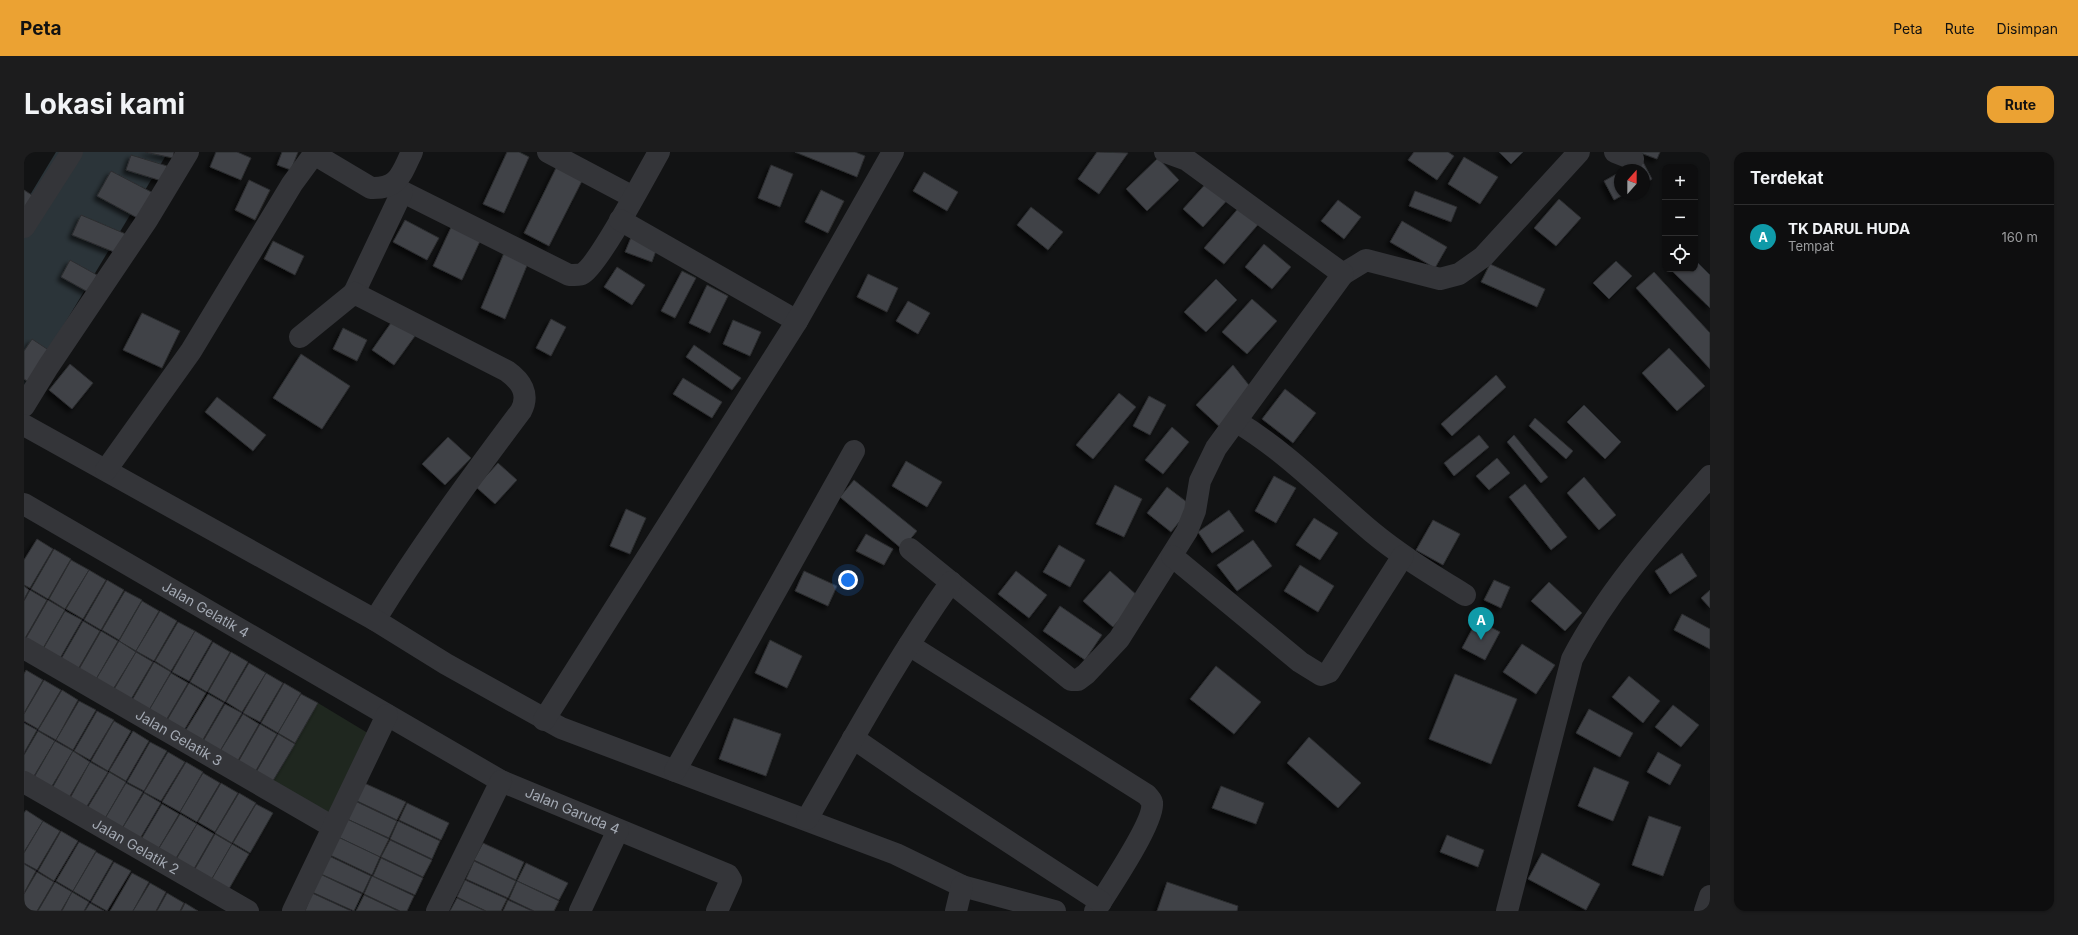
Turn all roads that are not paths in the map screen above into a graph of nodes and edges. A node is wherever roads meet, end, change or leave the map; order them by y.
1 (72, 152) edge
2 (188, 152) edge
3 (412, 152) edge
4 (548, 152) edge
5 (659, 152) edge
6 (893, 152) edge
7 (1165, 152) edge
8 (1579, 152) edge
9 (312, 153) edge
10 (397, 189) junction
11 (633, 197) junction
12 (620, 220) junction
13 (24, 227) edge
14 (1343, 274) junction
15 (354, 293) junction
16 (797, 321) junction
17 (300, 337) dead end
18 (24, 406) edge
19 (1237, 422) junction
20 (24, 425) edge
21 (854, 451) dead end
22 (106, 470) junction
23 (1710, 476) edge
24 (24, 504) edge
25 (910, 549) dead end
26 (1172, 556) junction
27 (1403, 556) junction
28 (951, 582) junction
29 (1465, 596) dead end
30 (375, 620) junction
31 (909, 645) junction
32 (24, 648) edge
33 (387, 715) junction
34 (544, 720) junction
35 (853, 738) junction
36 (675, 771) junction
37 (502, 781) junction
38 (24, 782) edge
39 (807, 819) junction
40 (333, 828) junction
41 (618, 830) junction
42 (962, 886) junction
43 (1710, 896) edge
44 (1098, 907) edge
45 (248, 911) edge
46 (293, 911) edge
47 (437, 911) edge
48 (580, 911) edge
49 (717, 911) edge
50 (956, 911) edge
51 (1055, 911) edge
52 (1507, 911) edge
53 (1706, 911) edge

1 - 13 street
2 - 18 street
3 - 10 street
4 - 11 street
5 - 11 street
6 - 16 street
7 - 14 street
8 - 14 street
9 - 10 street
9 - 22 street
10 - 12 street
10 - 15 street
11 - 12 street
12 - 16 street
14 - 19 street
15 - 17 street
15 - 30 street
16 - 34 street
19 - 26 street
19 - 27 street
20 - 22 street
21 - 36 street
22 - 30 street
23 - 52 street
24 - 33 street, Jalan Gelatik 4
25 - 28 street
26 - 27 street
26 - 28 street
27 - 29 street
28 - 31 street
30 - 34 street
31 - 35 street
31 - 44 street
32 - 40 street, Jalan Gelatik 3
33 - 37 street, Jalan Garuda 4
33 - 40 street
34 - 36 street
35 - 39 street
35 - 44 street
36 - 39 street
37 - 41 street, Jalan Garuda 4
37 - 47 street
38 - 45 street, Jalan Gelatik 2
39 - 42 street
40 - 46 street
41 - 48 street
41 - 49 street, Jalan Garuda 4
42 - 50 street
42 - 51 street
43 - 53 street

